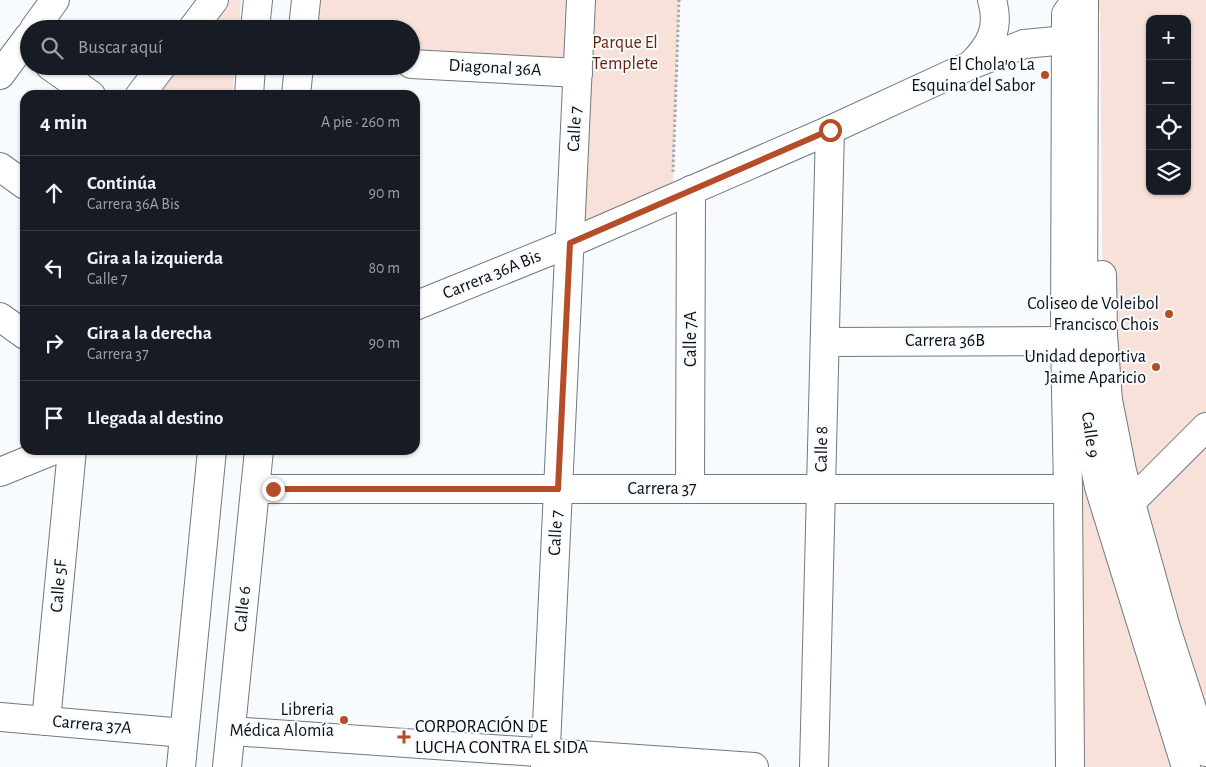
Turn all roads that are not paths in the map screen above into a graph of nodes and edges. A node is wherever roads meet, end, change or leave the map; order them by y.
1 (55, 0) edge
2 (214, 0) edge
3 (258, 0) edge
4 (306, 0) edge
5 (581, 0) edge
6 (992, 0) edge
7 (1076, 0) edge
8 (1084, 0) edge
9 (1092, 0) edge
10 (42, 20) edge
11 (199, 20) edge
12 (256, 20) edge
13 (304, 20) edge
14 (1066, 40) junction
15 (20, 51) edge
16 (420, 64) edge
17 (971, 65) junction
18 (578, 73) junction
19 (0, 75) edge
20 (63, 75) edge
21 (155, 75) edge
22 (251, 75) edge
23 (298, 75) edge
24 (85, 90) edge
25 (144, 90) edge
26 (249, 90) edge
27 (297, 90) edge
28 (830, 130) junction
29 (0, 167) edge
30 (20, 181) edge
31 (682, 194) junction
32 (570, 243) junction
33 (420, 304) edge
34 (0, 317) edge
35 (20, 331) edge
36 (1065, 341) junction
37 (825, 342) junction
38 (1206, 427) edge
39 (42, 455) edge
40 (72, 455) edge
41 (212, 455) edge
42 (258, 455) edge
43 (0, 472) edge
44 (255, 489) junction
45 (558, 489) junction
46 (690, 489) junction
47 (821, 489) junction
48 (1068, 489) junction
49 (1130, 503) junction
50 (1148, 566) junction
51 (1132, 594) junction
52 (0, 717) edge
53 (46, 721) junction
54 (231, 731) junction
55 (184, 733) junction
56 (1206, 752) edge
57 (545, 760) edge
58 (181, 767) edge
59 (227, 767) edge
60 (754, 767) edge
61 (814, 767) edge
62 (1070, 767) edge
63 (1186, 767) edge

1 - 10 street
2 - 11 street
3 - 12 street
4 - 13 street
5 - 18 street, Calle 7
6 - 17 street
7 - 14 street, Calle 9
8 - 51 street, Calle 9
9 - 49 street, Calle 9
14 - 17 street, Carrera 36A Bis
14 - 36 street, Calle 9
15 - 19 street
16 - 18 street, Diagonal 36A
17 - 28 street, Carrera 36A Bis
18 - 32 street, Calle 7
20 - 24 street
21 - 25 street
22 - 26 street
23 - 27 street
28 - 31 street, Carrera 36A Bis
28 - 37 street, Calle 8
29 - 30 street
31 - 32 street, Carrera 36A Bis
31 - 46 street, Calle 7A
32 - 33 street, Carrera 36A Bis
32 - 45 street, Calle 7
34 - 35 street
36 - 37 street, Carrera 36B
36 - 48 street, Calle 9
37 - 47 street, Calle 8
38 - 49 street
39 - 43 street
40 - 53 street, Calle 5F
41 - 55 street
42 - 44 street, Calle 6
44 - 45 street, Carrera 37
44 - 54 street, Calle 6
45 - 46 street, Carrera 37
45 - 57 street, Calle 7
46 - 47 street, Carrera 37
47 - 48 street, Carrera 37
47 - 61 street, Calle 8
48 - 62 street, Calle 9
49 - 50 street, Calle 9
50 - 51 street
50 - 56 street, Calle 9
51 - 63 street, Calle 9
52 - 53 street, Carrera 37A
53 - 55 street, Carrera 37A
54 - 57 street
54 - 59 street, Calle 6
55 - 58 street
57 - 60 street

